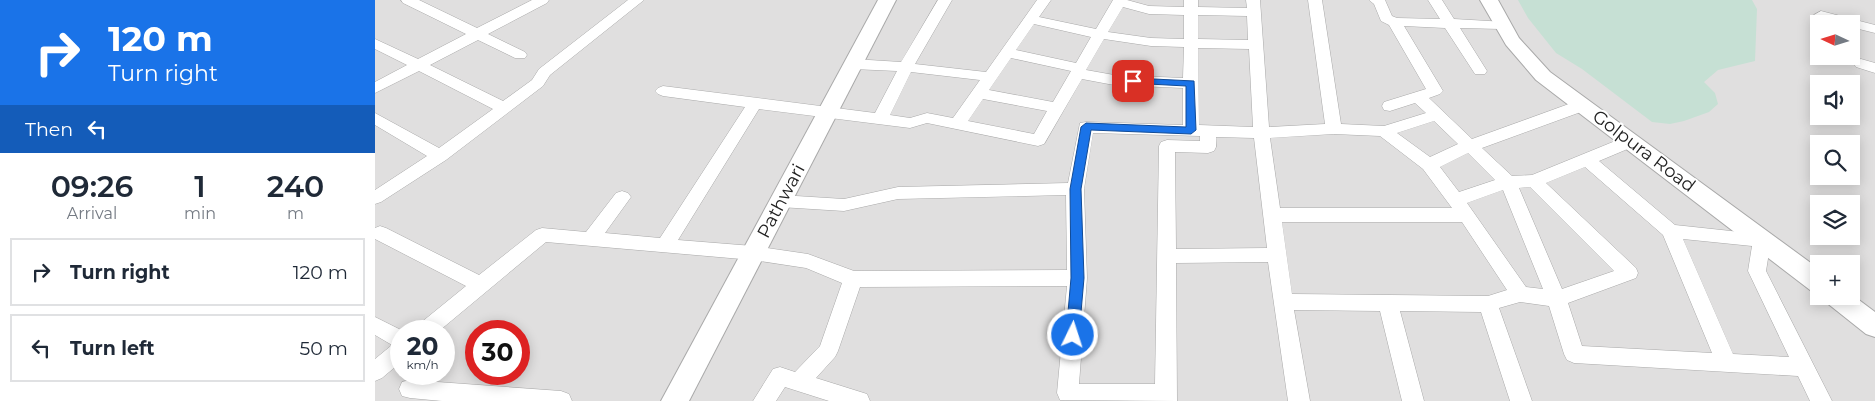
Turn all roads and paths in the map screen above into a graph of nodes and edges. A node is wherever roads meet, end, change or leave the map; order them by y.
1 (408, 0) edge
2 (542, 0) edge
3 (637, 0) edge
4 (887, 0) edge
5 (945, 0) edge
6 (1045, 0) edge
7 (1315, 0) edge
8 (1376, 0) edge
9 (1435, 0) edge
10 (1489, 0) edge
11 (1119, 1) edge
12 (1191, 5) edge
13 (1253, 6) edge
14 (1031, 19) junction
15 (1394, 22) junction
16 (1451, 23) junction
17 (1501, 25) junction
18 (1860, 25) edge
19 (1875, 29) edge
20 (1101, 33) junction
21 (477, 34) junction
22 (375, 43) edge
23 (1190, 43) junction
24 (1256, 45) junction
25 (1007, 54) junction
26 (520, 55) dead end
27 (853, 64) junction
28 (418, 65) junction
29 (906, 67) junction
30 (1079, 71) junction
31 (1480, 71) dead end
32 (991, 77) junction
33 (1191, 83) junction
34 (375, 88) edge
35 (663, 91) dead end
36 (979, 93) junction
37 (1417, 96) junction
38 (755, 102) junction
39 (1583, 105) junction
40 (1390, 106) dead end
41 (504, 108) junction
42 (1057, 108) junction
43 (828, 112) junction
44 (1438, 116) junction
45 (375, 118) edge
46 (880, 119) junction
47 (957, 124) junction
48 (1334, 129) junction
49 (1191, 130) junction
50 (1208, 131) junction
51 (1385, 131) junction
52 (1262, 133) junction
53 (1631, 141) junction
54 (1469, 146) junction
55 (440, 156) junction
56 (1587, 159) junction
57 (1429, 165) junction
58 (1534, 181) junction
59 (1508, 182) junction
60 (1075, 189) junction
61 (622, 197) dead end
62 (375, 198) edge
63 (1456, 200) junction
64 (780, 201) junction
65 (1272, 215) junction
66 (1467, 215) junction
67 (1670, 232) junction
68 (380, 233) dead end
69 (591, 239) junction
70 (1762, 240) junction
71 (665, 245) junction
72 (753, 252) junction
73 (1277, 255) junction
74 (1166, 256) junction
75 (1810, 276) edge
76 (1077, 278) junction
77 (853, 279) junction
78 (481, 285) junction
79 (1519, 294) junction
80 (1557, 299) junction
81 (1283, 302) junction
82 (1388, 304) junction
83 (1488, 304) junction
84 (1848, 305) edge
85 (438, 320) edge
86 (375, 325) edge
87 (1875, 326) edge
88 (390, 334) edge
89 (390, 359) edge
90 (1727, 363) junction
91 (1805, 367) junction
92 (375, 372) edge
93 (799, 382) junction
94 (410, 390) dead end
95 (829, 397) edge
96 (1166, 397) edge
97 (470, 398) edge
98 (561, 401) edge
99 (675, 401) edge
100 (764, 401) edge
101 (859, 401) edge
102 (1299, 401) edge
103 (1413, 401) edge
104 (1521, 401) edge
105 (1821, 401) edge

1 - 21 street
2 - 21 street
3 - 41 street
4 - 27 street, Pathwari
5 - 29 street
6 - 14 street
7 - 48 street
8 - 15 street
9 - 16 street
10 - 17 street, Golpura Road
11 - 12 street
11 - 20 street
12 - 13 street
12 - 23 street
13 - 24 street
14 - 20 street
14 - 25 street
15 - 16 street
15 - 37 street
16 - 17 street
16 - 31 street
17 - 39 street, Golpura Road
18 - 19 street
20 - 23 street
20 - 30 street
21 - 26 street
21 - 28 street
22 - 28 street
23 - 24 street
23 - 33 street
24 - 52 street
25 - 30 street
25 - 32 street
27 - 29 street
27 - 43 street, Pathwari
28 - 34 street
28 - 41 street
29 - 32 street
29 - 46 street
30 - 33 street
30 - 42 street
32 - 36 street
33 - 49 street
35 - 38 street
36 - 42 street
36 - 47 street
37 - 40 street
37 - 44 street
38 - 43 street
38 - 71 street
39 - 53 street, Golpura Road
39 - 54 street
41 - 55 street
42 - 47 street
43 - 46 street
43 - 64 street, Pathwari
44 - 51 street
44 - 54 street
45 - 55 street
46 - 47 street
48 - 51 street
48 - 52 street
49 - 50 street
49 - 60 street
50 - 52 street
50 - 74 street
51 - 57 street
52 - 65 street
53 - 56 street
53 - 70 street, Golpura Road
54 - 57 street
54 - 59 street
55 - 62 street
56 - 58 street
56 - 67 street
57 - 63 street
58 - 59 street
58 - 80 street
59 - 63 street
59 - 80 street
60 - 64 street
60 - 76 street
61 - 69 street
63 - 66 street
64 - 72 street, Pathwari
65 - 66 street
65 - 73 street
66 - 79 street
67 - 70 street
67 - 90 street
68 - 78 street
69 - 71 street
69 - 78 street
70 - 75 street, Golpura Road
70 - 91 street
71 - 72 street
72 - 77 street
72 - 99 street, Pathwari
73 - 74 street
73 - 81 street
74 - 96 street
76 - 77 street
76 - 96 street
77 - 93 street
78 - 85 street
79 - 80 street
79 - 83 street
80 - 90 street
81 - 82 street
81 - 102 street
82 - 83 street
82 - 103 street
83 - 104 street
84 - 87 street
86 - 88 street
89 - 92 street
90 - 91 street
91 - 105 street
93 - 95 street
93 - 100 street
94 - 97 street
95 - 101 street
97 - 98 street

